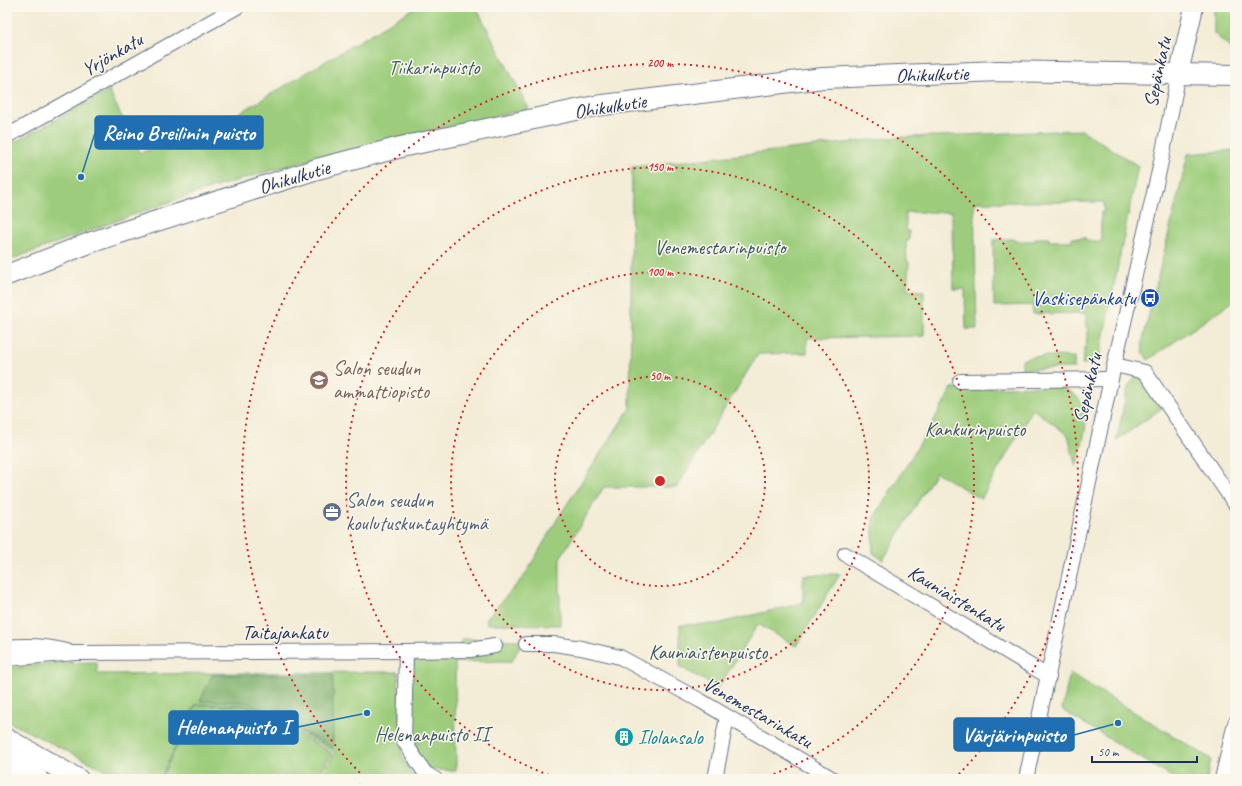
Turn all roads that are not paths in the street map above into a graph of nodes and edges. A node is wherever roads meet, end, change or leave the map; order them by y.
1 (237, 7) edge
2 (1194, 7) edge
3 (1179, 73) junction
4 (1235, 75) edge
5 (7, 136) edge
6 (7, 275) edge
7 (1113, 372) junction
8 (960, 381) dead end
9 (1235, 504) edge
10 (845, 554) dead end
11 (526, 644) dead end
12 (7, 646) edge
13 (495, 646) dead end
14 (406, 651) junction
15 (75, 653) junction
16 (7, 659) edge
17 (1049, 676) junction
18 (727, 717) junction
19 (1235, 726) edge
20 (7, 739) edge
21 (7, 761) edge
22 (38, 779) edge
23 (78, 779) edge
24 (435, 779) edge
25 (715, 779) edge
26 (833, 779) edge
27 (1026, 779) edge
28 (1222, 779) edge

1 - 5 street, Yrjönkatu
2 - 3 street, Sepänkatu
3 - 4 main road, Ohikulkutie
3 - 6 main road, Ohikulkutie
3 - 7 street, Sepänkatu
7 - 8 street
7 - 9 street
7 - 17 street, Sepänkatu
10 - 17 street, Kauniaistenkatu
11 - 18 street, Venemestarinkatu
12 - 15 street, Taitajankatu
13 - 14 street, Taitajankatu
14 - 15 street, Taitajankatu
14 - 24 street
15 - 16 street, Taitajankatu
17 - 27 street, Sepänkatu
18 - 25 street
18 - 26 street, Venemestarinkatu
19 - 28 street
20 - 23 main road
21 - 22 main road

